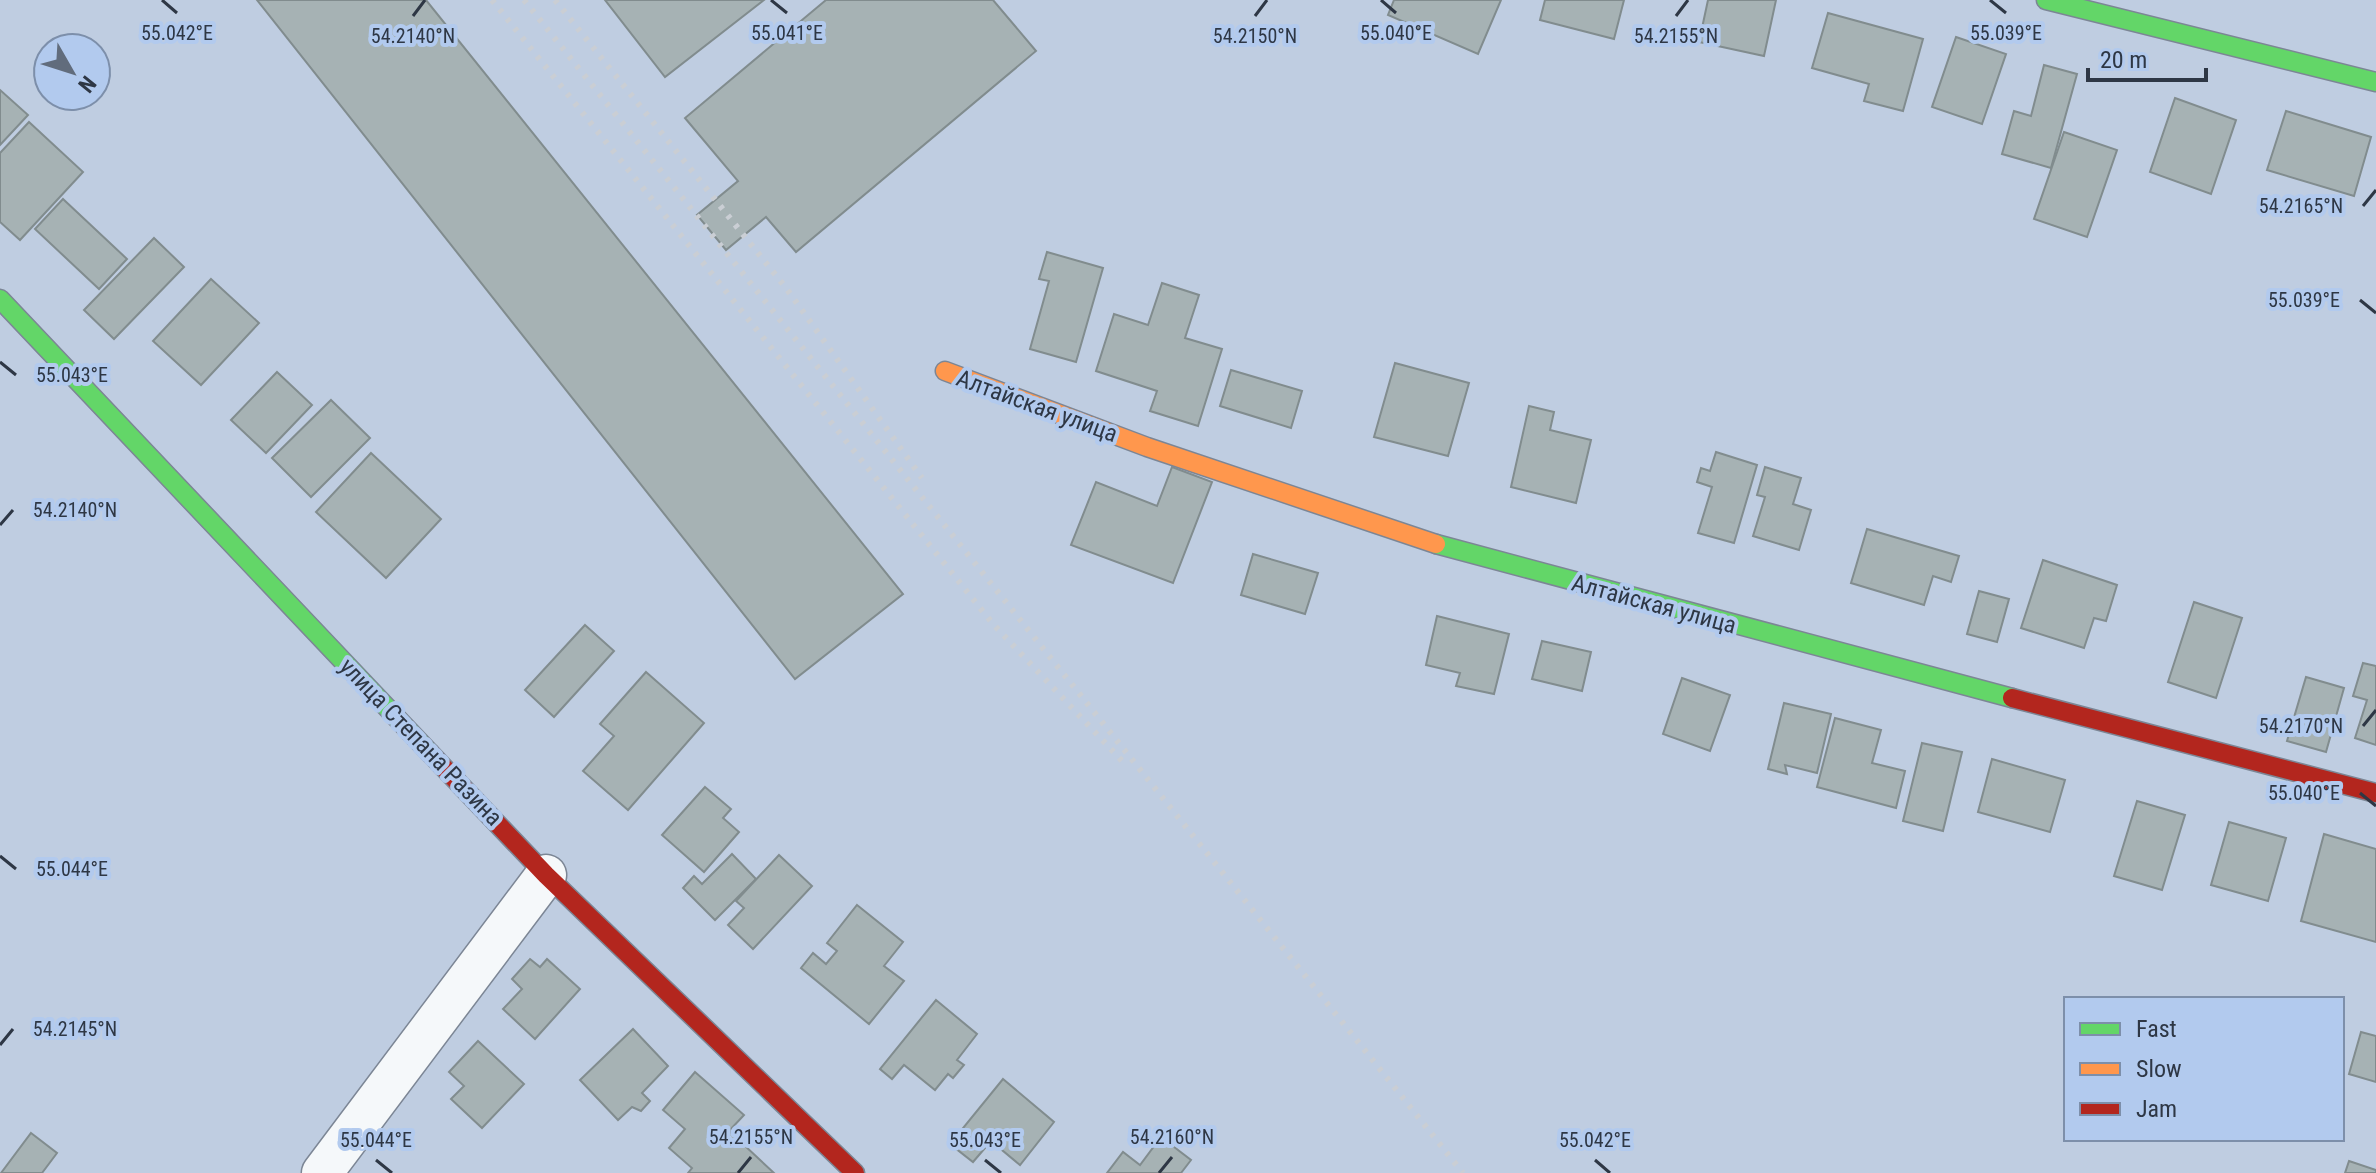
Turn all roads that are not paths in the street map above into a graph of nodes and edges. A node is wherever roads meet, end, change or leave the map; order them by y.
1 (2046, 0) edge
2 (2376, 82) edge
3 (0, 299) edge
4 (945, 371) dead end
5 (2376, 793) edge
6 (546, 875) junction
7 (322, 1173) edge
8 (855, 1173) edge

1 - 2 street
3 - 6 street, улица Степана Разина
4 - 5 street, Алтайская улица
6 - 7 street
6 - 8 street, улица Степана Разина

